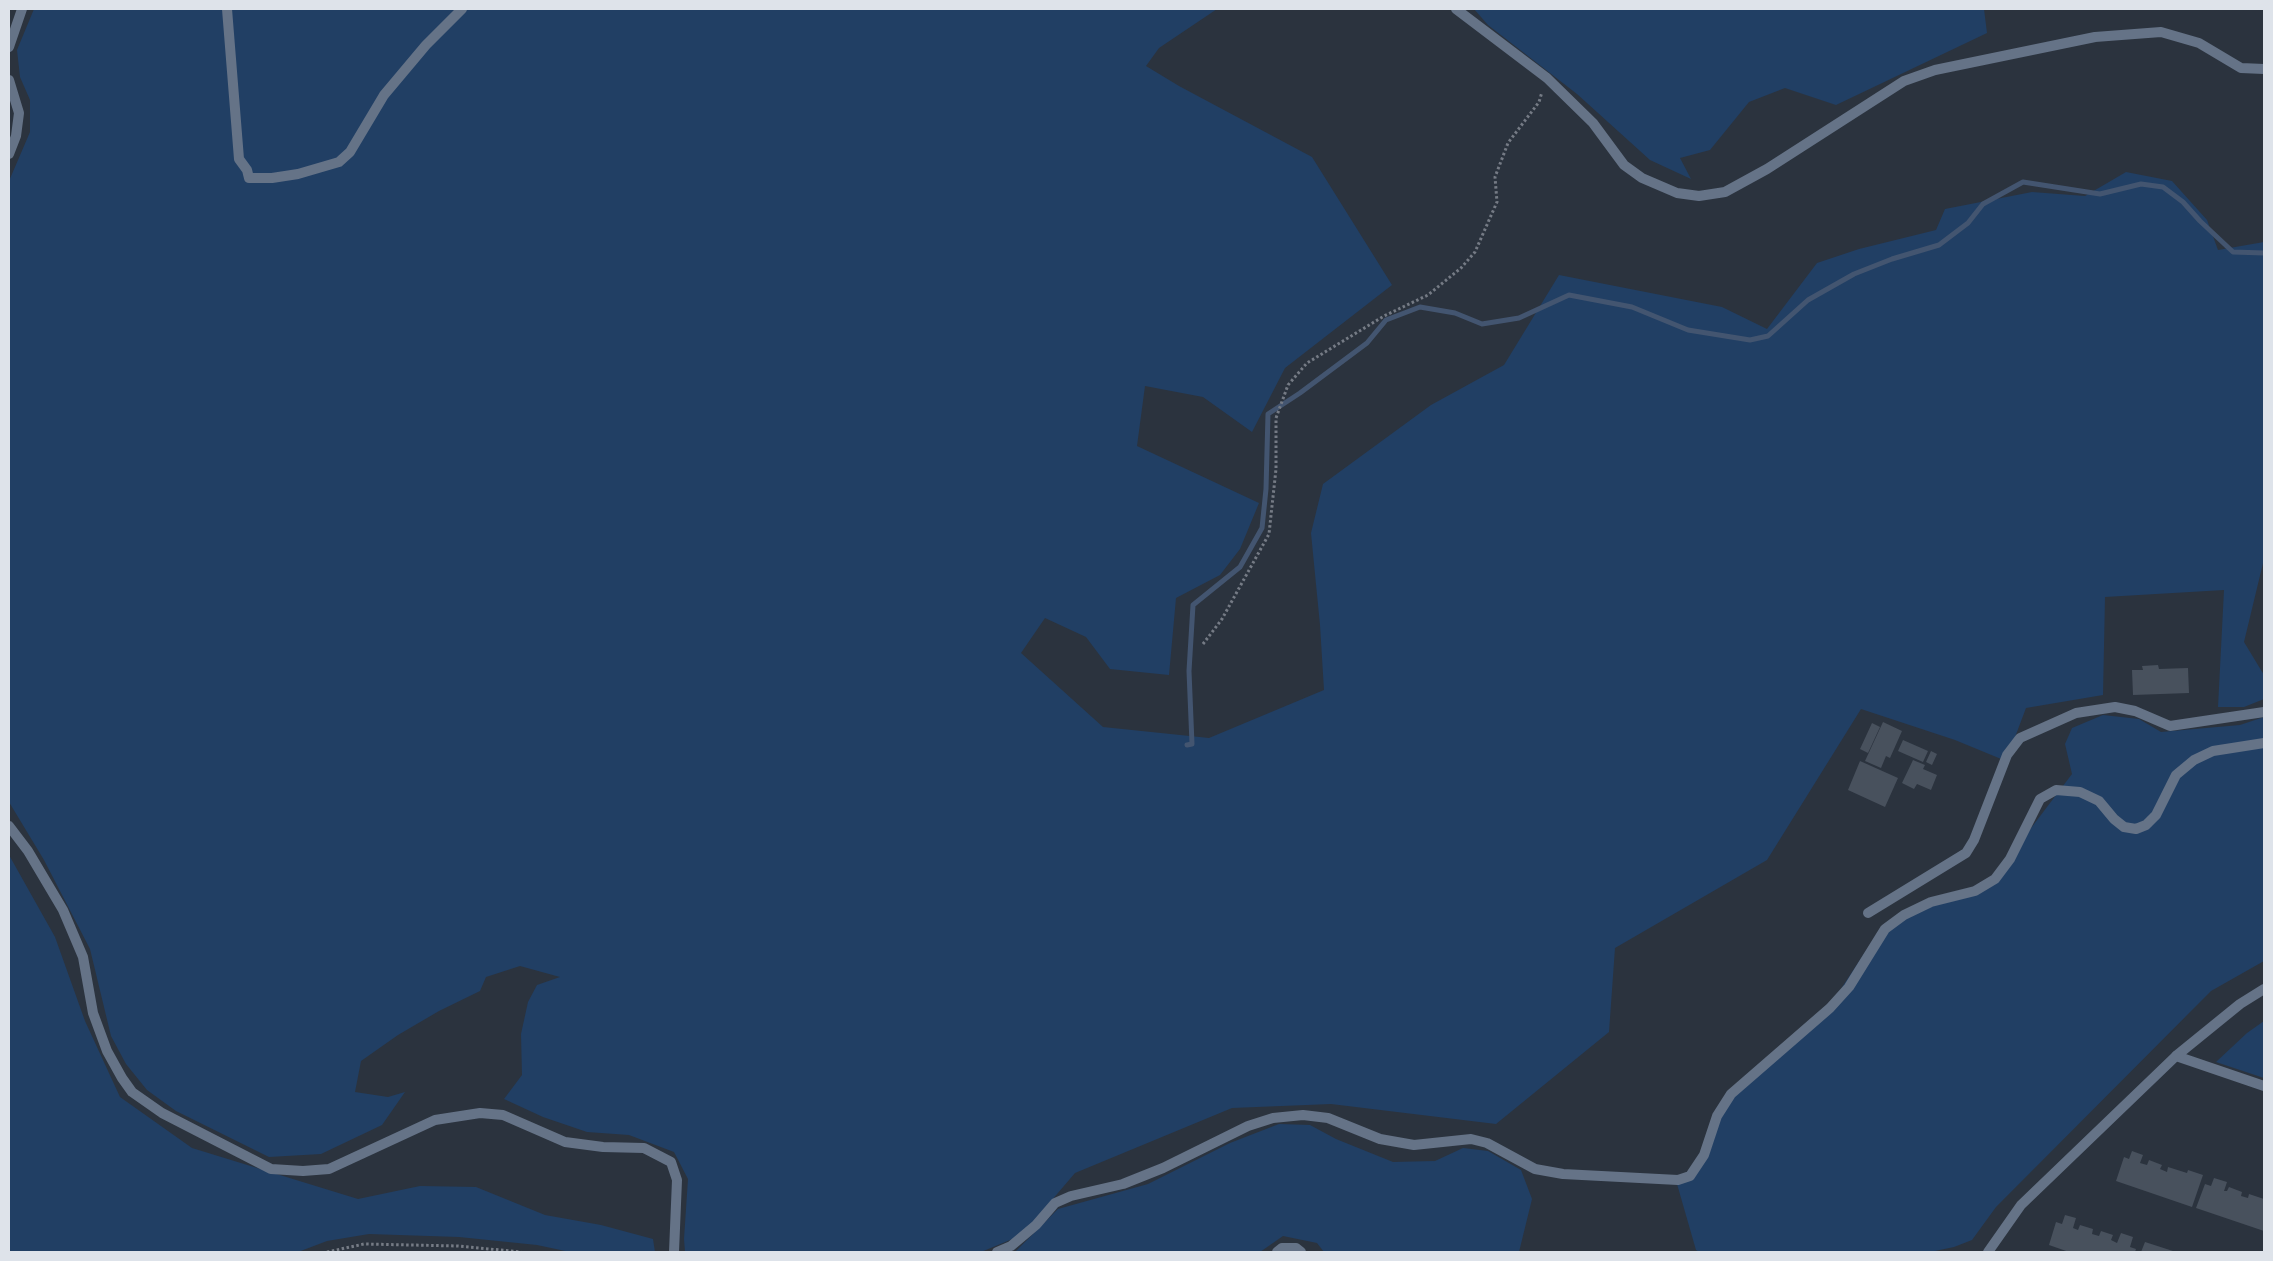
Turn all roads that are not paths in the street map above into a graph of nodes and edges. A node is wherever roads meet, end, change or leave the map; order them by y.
1 (22, 9) edge
2 (228, 9) edge
3 (462, 9) edge
4 (1456, 9) edge
5 (9, 47) edge
6 (2264, 69) edge
7 (9, 80) edge
8 (9, 154) edge
9 (2264, 712) edge
10 (2264, 743) edge
11 (9, 826) edge
12 (1868, 913) dead end
13 (2264, 989) edge
14 (2176, 1056) junction
15 (2264, 1086) edge
16 (674, 1252) edge
17 (997, 1252) edge
18 (1277, 1252) edge
19 (1301, 1252) edge
20 (1988, 1252) edge

1 - 5 street
2 - 3 street
4 - 6 street
7 - 8 street
9 - 12 street
10 - 17 street
11 - 16 street
13 - 14 street
14 - 15 street
14 - 20 street
18 - 19 street

